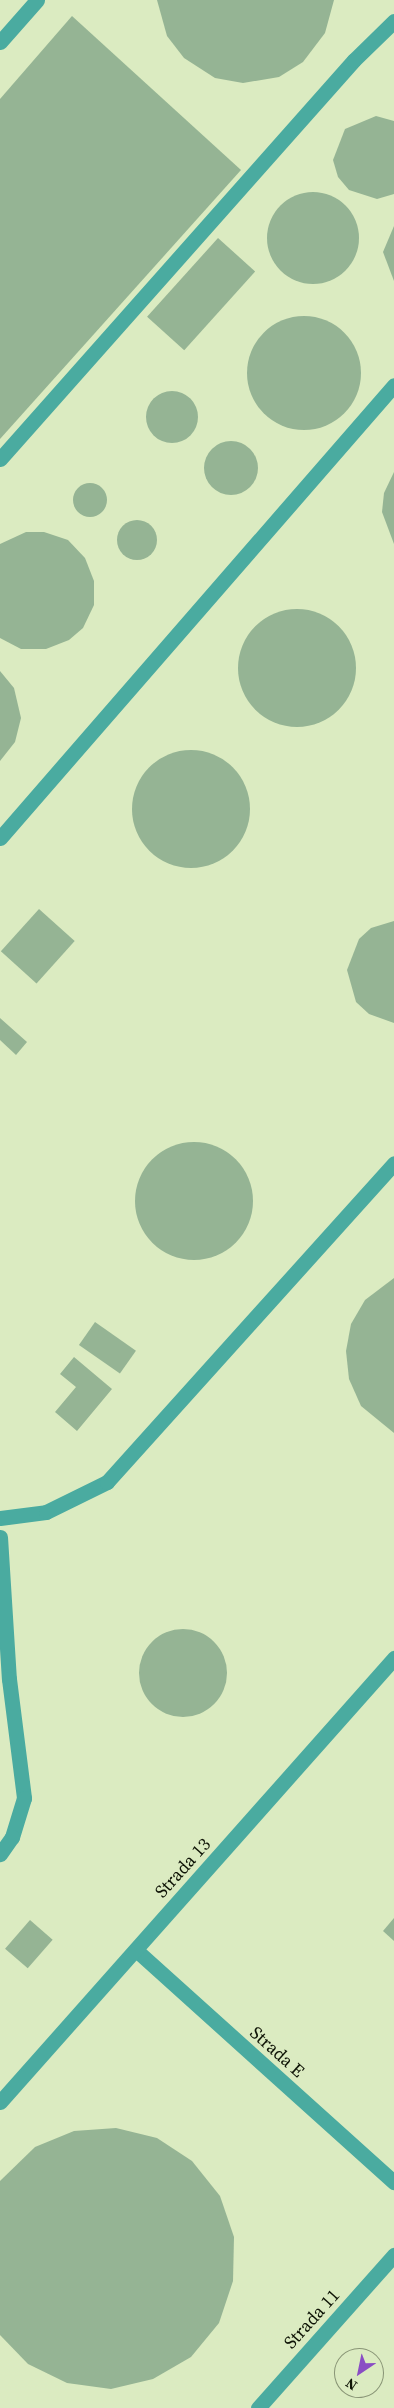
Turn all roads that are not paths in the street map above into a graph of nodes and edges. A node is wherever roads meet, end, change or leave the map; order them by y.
1 (38, 0) edge
2 (394, 21) edge
3 (0, 42) edge
4 (394, 385) edge
5 (0, 459) edge
6 (0, 838) edge
7 (394, 1163) edge
8 (0, 1518) edge
9 (0, 1537) edge
10 (394, 1658) edge
11 (0, 1854) edge
12 (136, 1950) junction
13 (0, 2102) edge
14 (394, 2182) edge
15 (394, 2255) edge
16 (258, 2408) edge

1 - 3 lane
2 - 5 lane
4 - 6 lane
7 - 8 lane
9 - 11 lane
10 - 12 lane, Strada 13
12 - 13 lane, Strada 13
12 - 14 lane, Strada E
15 - 16 lane, Strada 11

